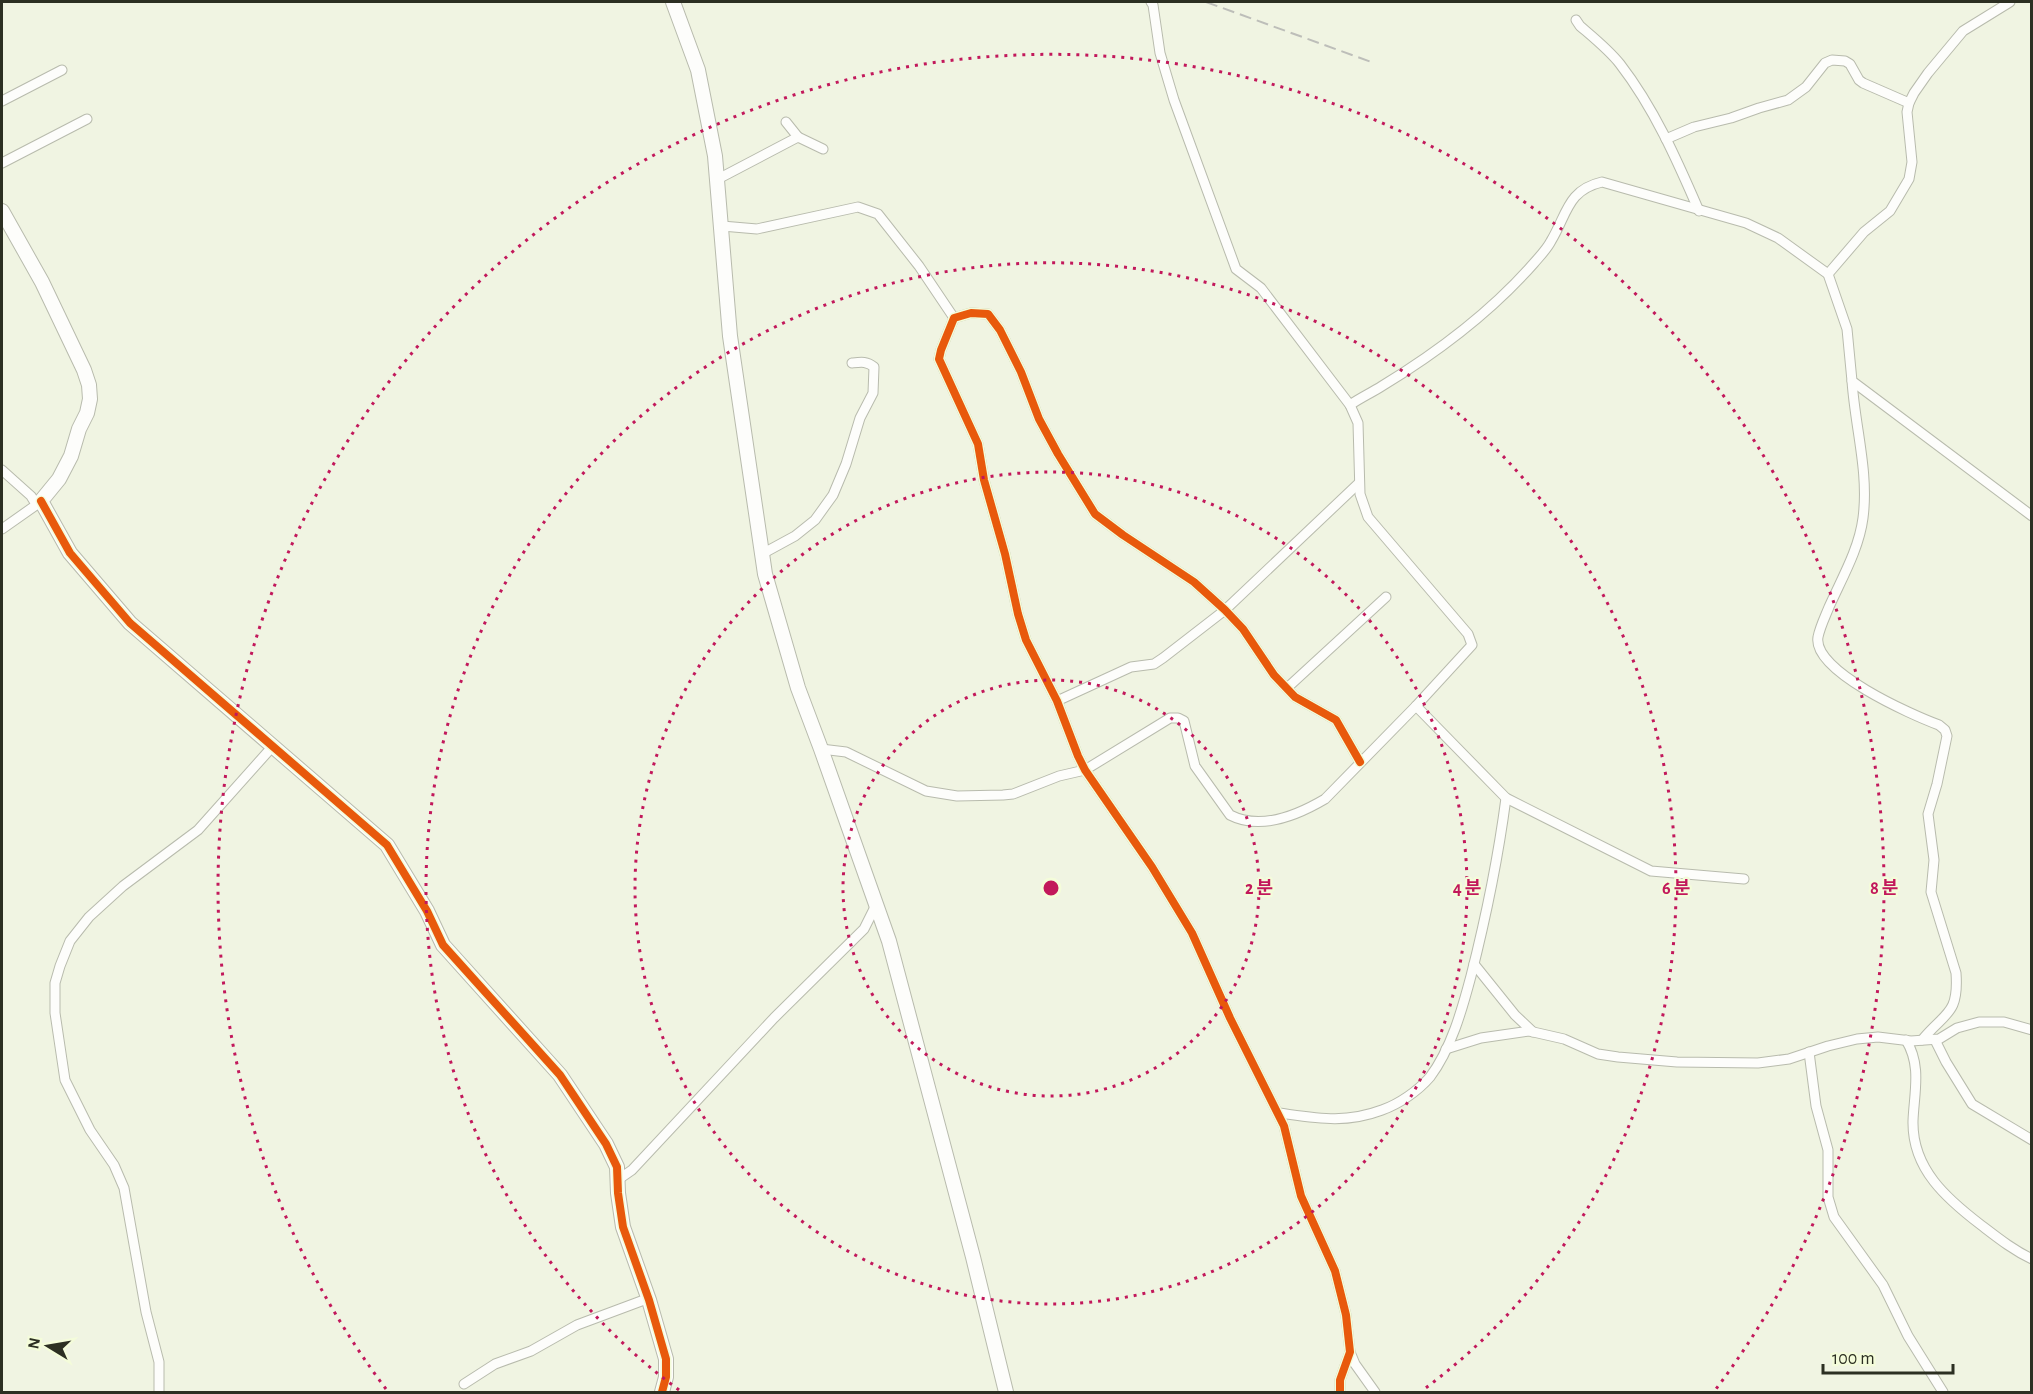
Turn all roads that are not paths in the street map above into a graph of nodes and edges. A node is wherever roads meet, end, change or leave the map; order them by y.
1 (673, 2) edge
2 (1150, 2) edge
3 (2010, 2) edge
4 (1576, 20) dead end
5 (62, 70) dead end
6 (2, 101) edge
7 (1909, 103) junction
8 (87, 119) dead end
9 (786, 122) dead end
10 (798, 137) junction
11 (1666, 139) junction
12 (823, 149) dead end
13 (2, 163) edge
14 (718, 179) junction
15 (2, 211) edge
16 (1699, 211) junction
17 (722, 226) junction
18 (1828, 273) junction
19 (954, 318) junction
20 (852, 363) dead end
21 (1852, 381) junction
22 (1350, 405) junction
23 (2, 470) edge
24 (1359, 483) junction
25 (38, 503) junction
26 (2031, 516) edge
27 (2, 529) edge
28 (762, 554) junction
29 (1386, 597) dead end
30 (1226, 610) junction
31 (1287, 688) junction
32 (1057, 701) junction
33 (1416, 706) junction
34 (273, 746) junction
35 (822, 749) junction
36 (1360, 762) junction
37 (1085, 770) junction
38 (1506, 798) junction
39 (1744, 879) dead end
40 (876, 905) junction
41 (1474, 964) junction
42 (2031, 1030) edge
43 (1533, 1032) junction
44 (1906, 1040) junction
45 (1922, 1040) junction
46 (1935, 1040) junction
47 (1446, 1049) junction
48 (1809, 1052) junction
49 (1279, 1113) junction
50 (2031, 1140) edge
51 (619, 1179) junction
52 (2031, 1259) edge
53 (649, 1300) junction
54 (1350, 1352) junction
55 (464, 1384) dead end
56 (159, 1392) edge
57 (662, 1392) edge
58 (1006, 1392) edge
59 (1340, 1392) edge
60 (1375, 1392) edge
61 (1943, 1392) edge

1 - 14 street
2 - 22 street
3 - 7 street
4 - 11 street
5 - 6 street
7 - 11 street
7 - 18 street
8 - 13 street
9 - 10 street
10 - 12 street
10 - 14 street
11 - 16 street
14 - 17 street
15 - 25 street
16 - 18 street
16 - 22 street
17 - 19 street
17 - 28 street
18 - 21 street
19 - 30 street
19 - 32 street
20 - 28 street
21 - 26 street
21 - 45 street
22 - 24 street
23 - 25 street
24 - 30 street
24 - 33 street
25 - 27 street
25 - 34 street
28 - 35 street
29 - 31 street
30 - 31 street
30 - 32 street
31 - 36 street
32 - 37 street
33 - 36 street
33 - 38 street
34 - 51 street
34 - 56 street
35 - 37 street
35 - 40 street
36 - 37 street
37 - 49 street
38 - 39 street
38 - 41 street
40 - 51 street
40 - 58 street
41 - 43 street
41 - 47 street
42 - 46 street
43 - 47 street
43 - 48 street
44 - 45 street
44 - 48 street
44 - 52 street
45 - 46 street
46 - 50 street
47 - 49 street
48 - 61 street
49 - 54 street
51 - 53 street
53 - 55 street
53 - 57 street
54 - 59 street
54 - 60 street

